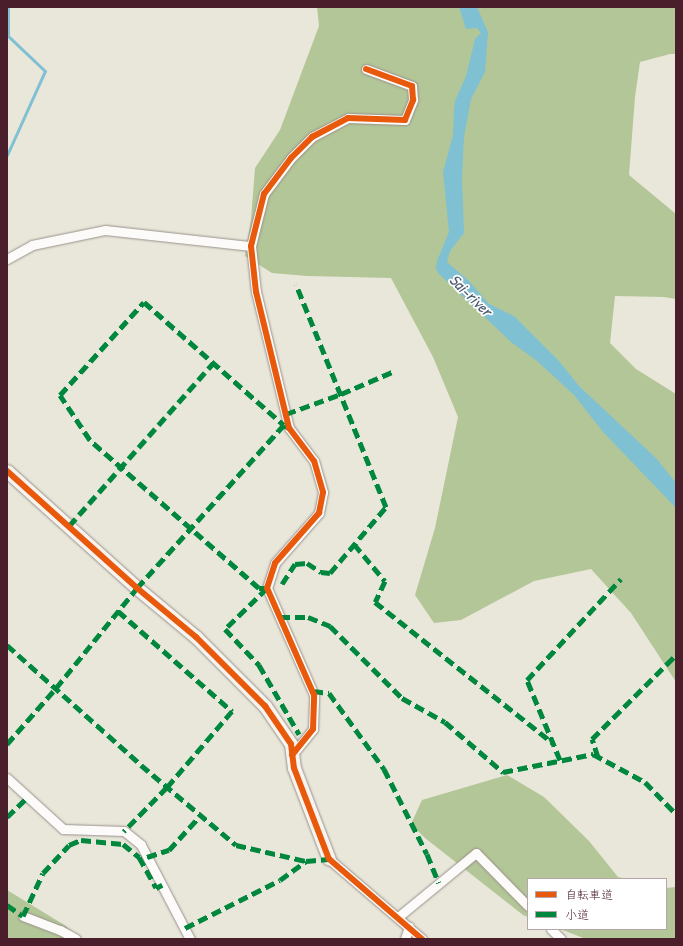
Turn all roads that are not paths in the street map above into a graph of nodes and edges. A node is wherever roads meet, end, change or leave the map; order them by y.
1 (366, 69) dead end
2 (251, 246) junction
3 (7, 259) edge
4 (7, 471) edge
5 (292, 755) junction
6 (7, 778) edge
7 (329, 859) joint
8 (527, 905) edge
9 (23, 916) dead end
10 (398, 917) junction
11 (409, 928) junction
12 (552, 930) edge
13 (76, 939) edge
14 (190, 939) edge
15 (405, 939) edge
16 (422, 939) edge
17 (561, 939) edge

1 - 2 street
2 - 3 street
2 - 5 street
4 - 5 street
5 - 7 street
6 - 14 street
7 - 10 street
8 - 10 street
9 - 13 street
10 - 11 street
11 - 15 street
11 - 16 street
12 - 17 street

